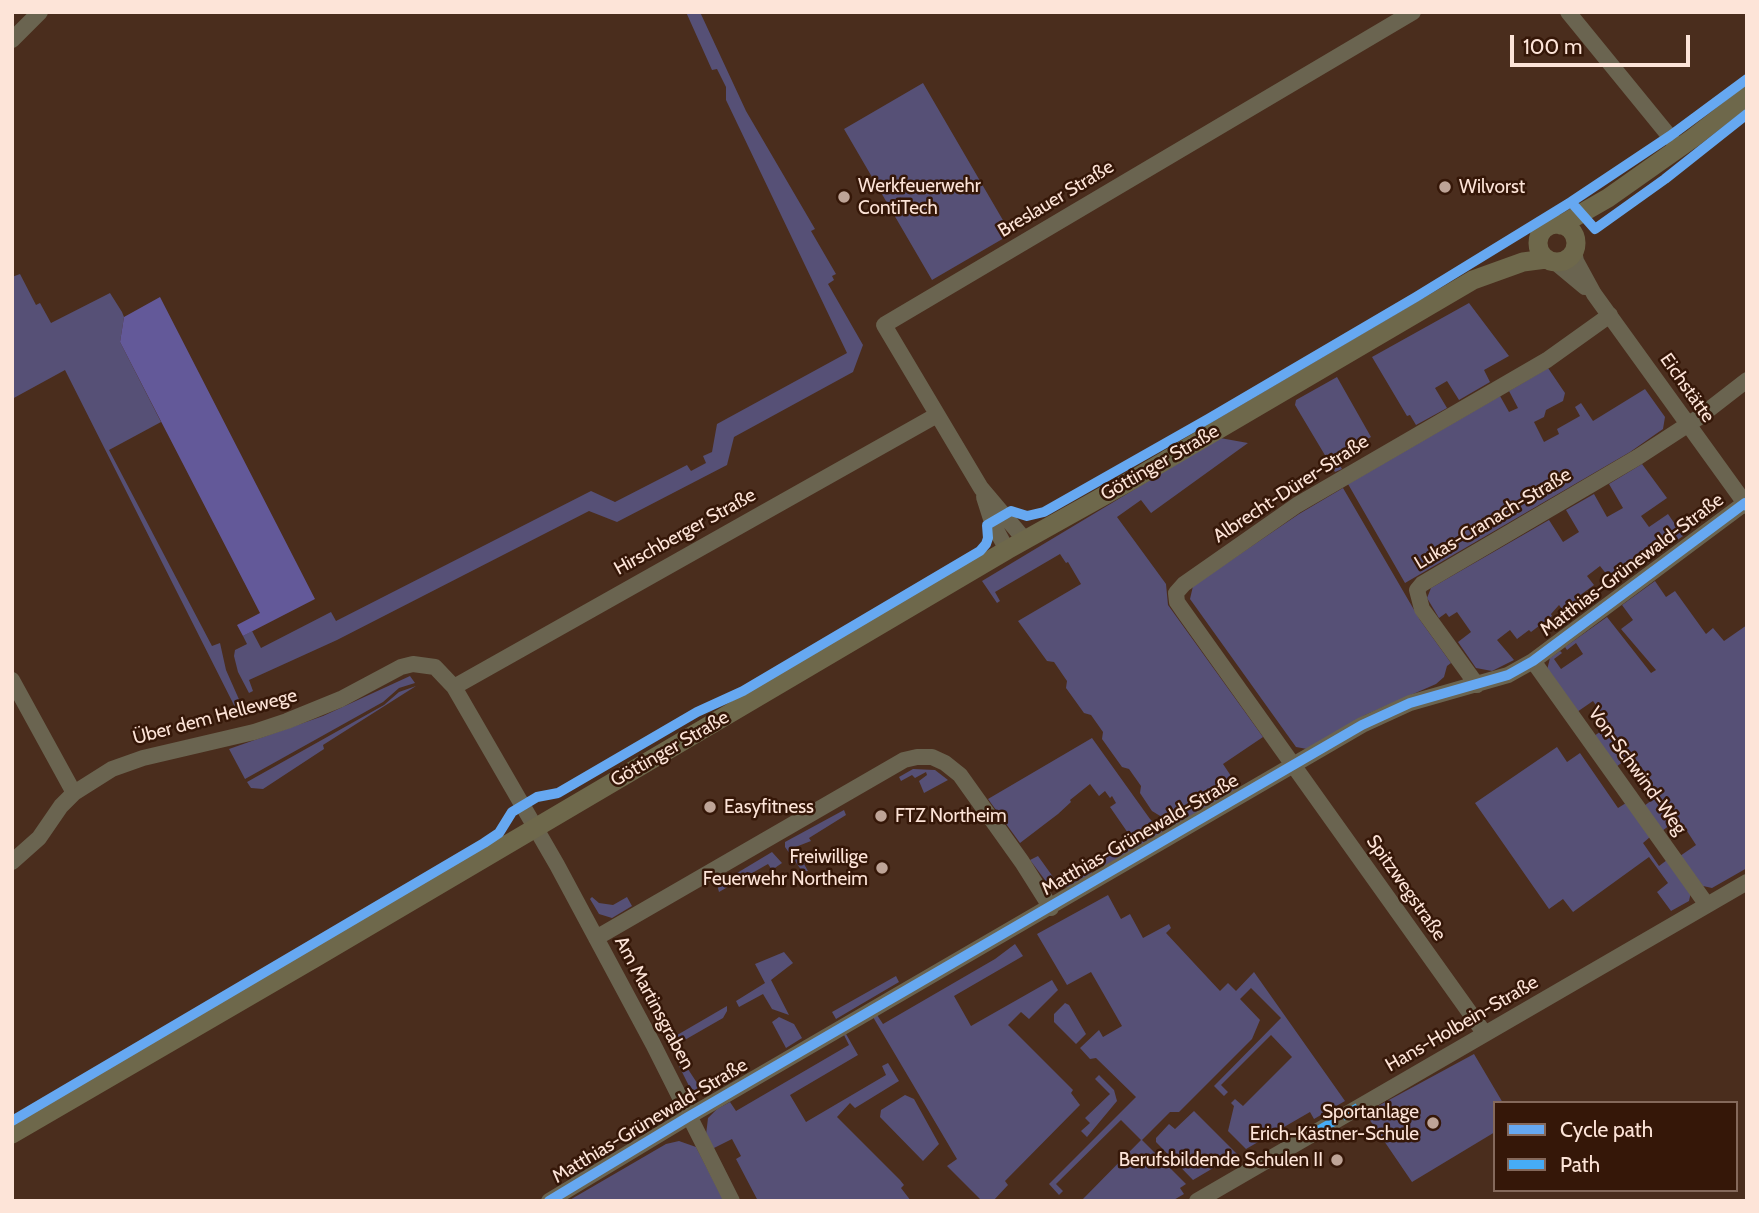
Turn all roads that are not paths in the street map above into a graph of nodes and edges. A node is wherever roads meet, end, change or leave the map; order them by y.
1 (40, 12) edge
2 (1413, 12) edge
3 (1568, 12) edge
4 (12, 40) edge
5 (1747, 96) edge
6 (1679, 148) junction
7 (1540, 234) junction
8 (1570, 238) junction
9 (1550, 260) junction
10 (1473, 280) junction
11 (1594, 294) junction
12 (1611, 315) junction
13 (1747, 380) edge
14 (937, 415) junction
15 (1687, 424) junction
16 (981, 488) junction
17 (1746, 504) edge
18 (1026, 540) junction
19 (1007, 550) junction
20 (1533, 661) junction
21 (12, 680) edge
22 (1476, 685) junction
23 (453, 687) junction
24 (1294, 766) junction
25 (74, 793) junction
26 (535, 827) junction
27 (12, 862) edge
28 (1747, 882) edge
29 (1707, 905) junction
30 (1051, 908) junction
31 (596, 938) junction
32 (1485, 1034) junction
33 (688, 1117) junction
34 (12, 1133) edge
35 (549, 1201) edge
36 (732, 1201) edge
37 (1197, 1201) edge

1 - 4 street
2 - 14 street, Breslauer Straße
3 - 6 street
5 - 6 main road, Göttinger Straße
6 - 8 main road, Göttinger Straße
7 - 8 main road, Göttinger Straße
7 - 9 main road
7 - 10 main road, Göttinger Straße
8 - 9 main road, Göttinger Straße
8 - 11 street, Eichstätte
9 - 10 main road, Göttinger Straße
9 - 11 street, Eichstätte
10 - 18 main road, Göttinger Straße
11 - 12 street, Eichstätte
12 - 15 street, Eichstätte
12 - 24 street, Albrecht-Dürer-Straße
13 - 15 street
14 - 16 street, Breslauer Straße
14 - 23 street, Hirschberger Straße
15 - 17 street, Eichstätte
15 - 22 street, Lukas-Cranach-Straße
16 - 18 street, Breslauer Straße
16 - 19 street, Breslauer Straße
17 - 20 street, Matthias-Grünewald-Straße
18 - 19 main road, Göttinger Straße
19 - 26 main road, Göttinger Straße
20 - 22 street, Matthias-Grünewald-Straße
20 - 29 street, Von-Schwind-Weg
21 - 25 street
22 - 24 street, Matthias-Grünewald-Straße
23 - 25 street, Über dem Hellewege
23 - 26 street, Über dem Hellewege
24 - 30 street, Matthias-Grünewald-Straße
24 - 32 street, Spitzwegstraße
25 - 27 street, Über dem Hellewege
26 - 31 street, Am Martinsgraben
26 - 34 main road, Göttinger Straße
28 - 29 street, Hans-Holbein-Straße
29 - 32 street, Hans-Holbein-Straße
30 - 31 street
30 - 33 street, Matthias-Grünewald-Straße
31 - 33 street, Am Martinsgraben
32 - 37 street, Hans-Holbein-Straße
33 - 35 street, Matthias-Grünewald-Straße
33 - 36 street, Am Martinsgraben

